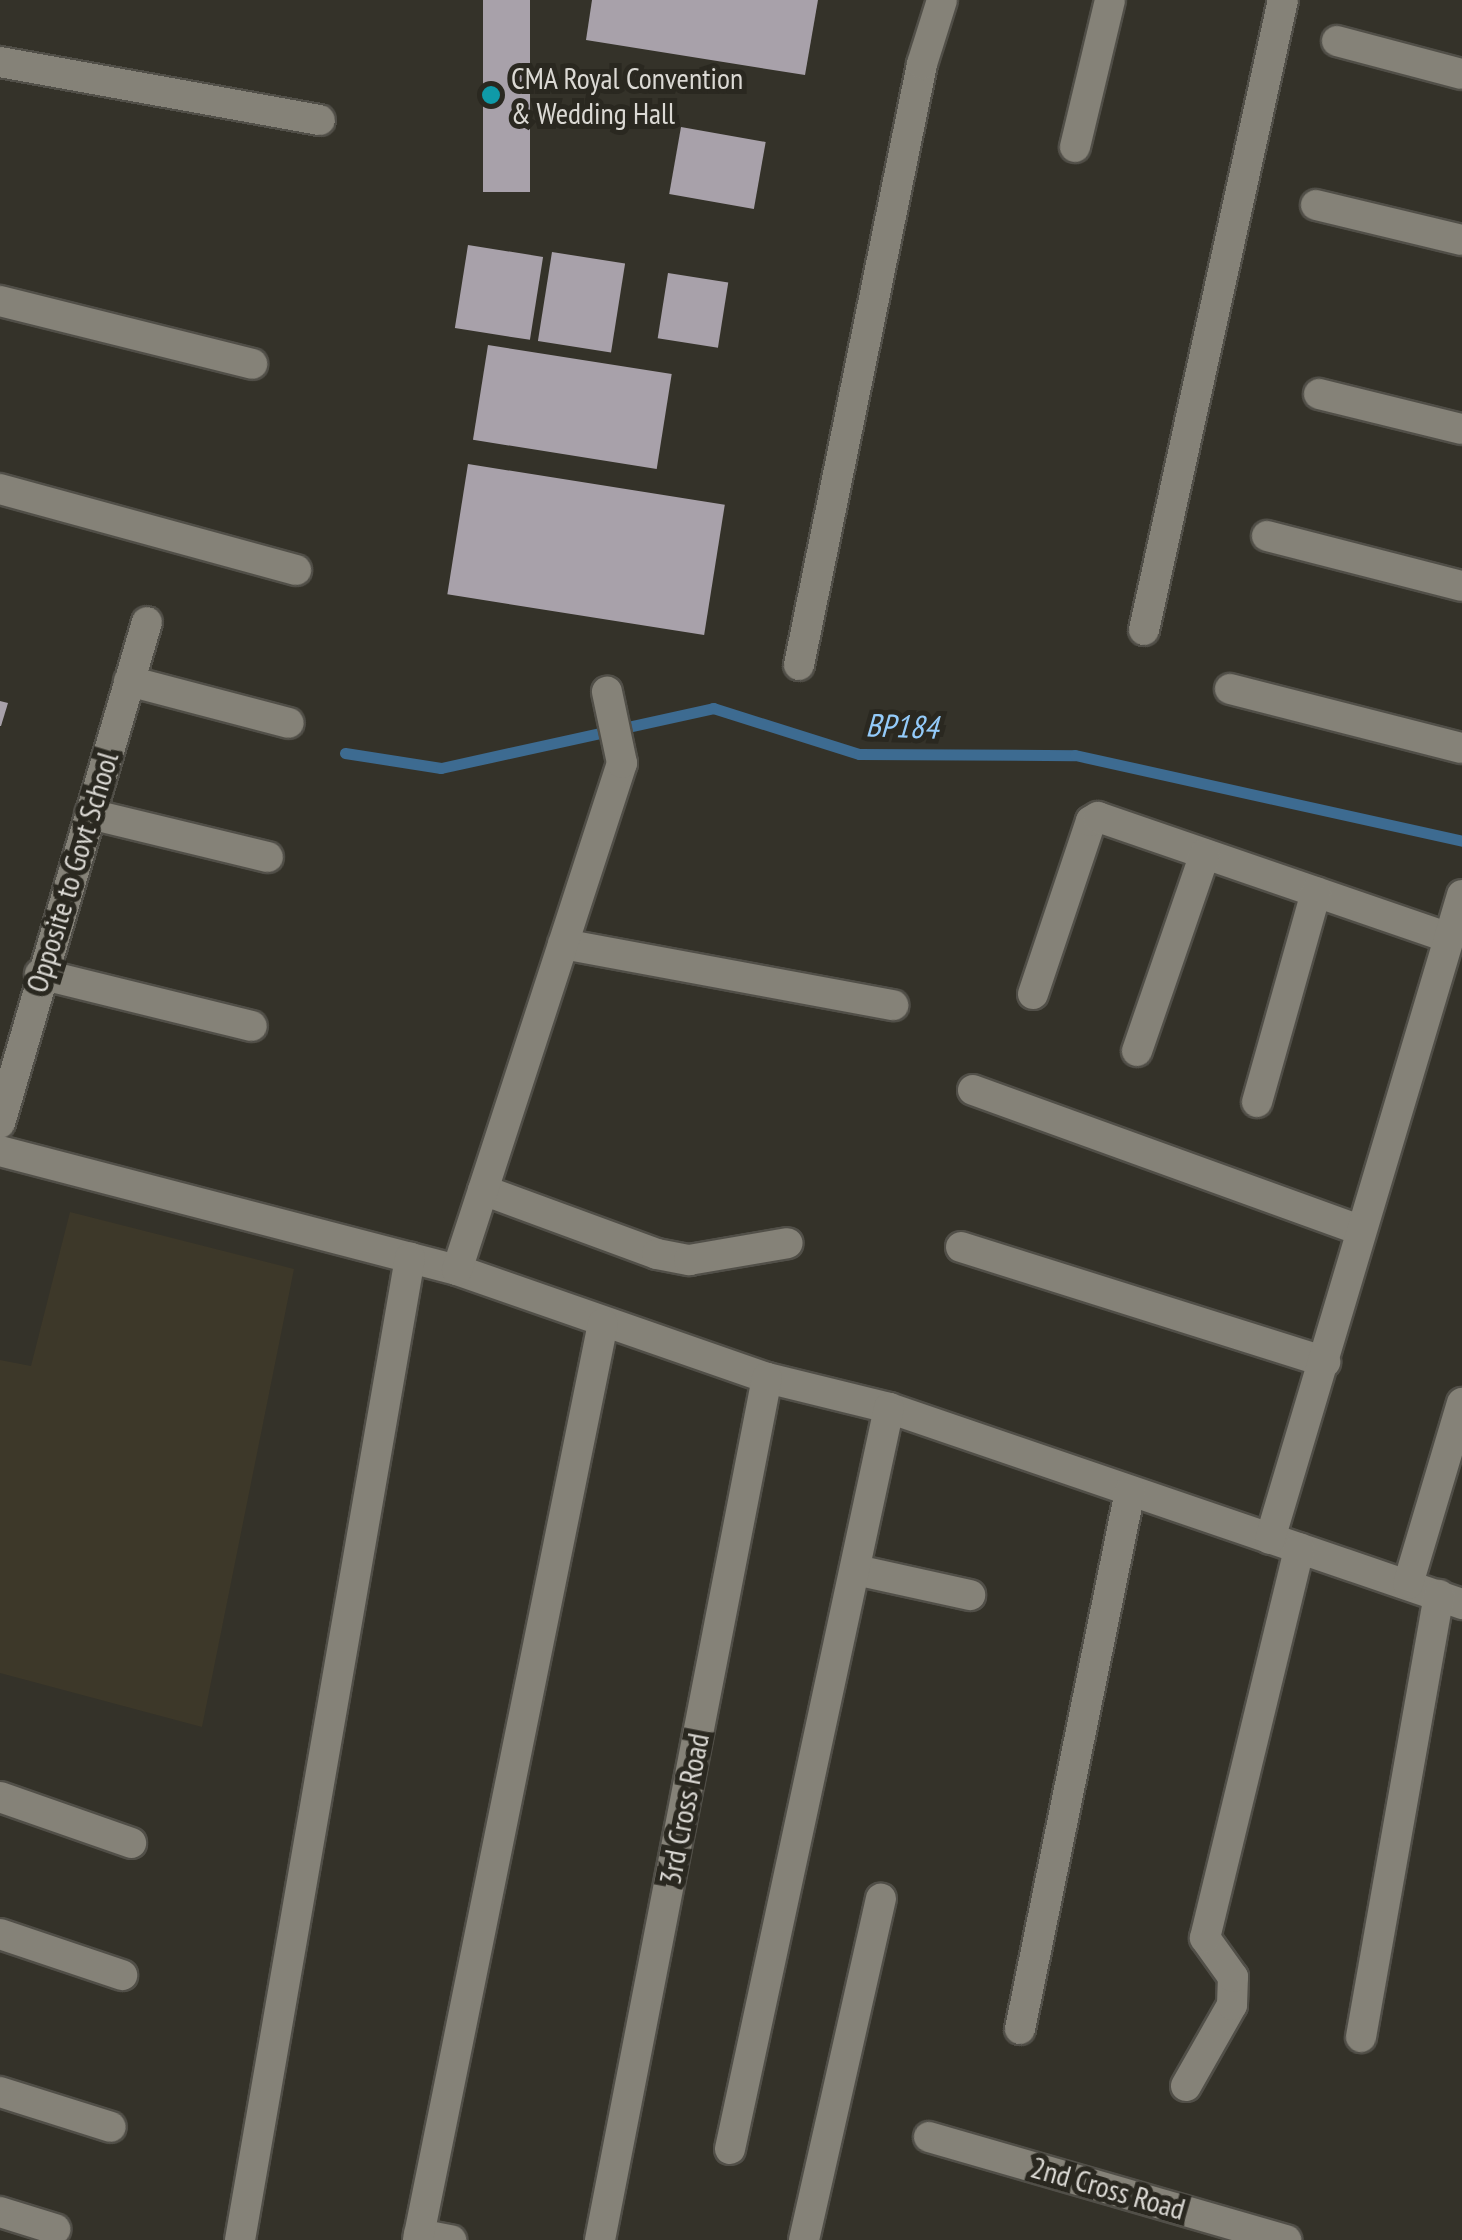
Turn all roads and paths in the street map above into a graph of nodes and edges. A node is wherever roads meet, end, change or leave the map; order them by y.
1 (942, 0) edge
2 (1110, 0) edge
3 (1283, 0) edge
4 (1337, 41) dead end
5 (0, 62) edge
6 (1462, 74) edge
7 (320, 120) dead end
8 (1075, 148) dead end
9 (1316, 206) dead end
10 (1462, 240) edge
11 (0, 300) edge
12 (252, 364) dead end
13 (1318, 394) dead end
14 (1462, 429) edge
15 (0, 489) edge
16 (1267, 536) dead end
17 (296, 570) dead end
18 (1462, 586) edge
19 (147, 622) dead end
20 (1144, 630) dead end
21 (799, 665) dead end
22 (129, 681) junction
23 (1230, 689) dead end
24 (606, 692) dead end
25 (289, 723) dead end
26 (1462, 748) edge
27 (90, 814) junction
28 (1205, 854) junction
29 (268, 857) dead end
30 (1316, 892) junction
31 (1462, 895) edge
32 (1449, 938) junction
33 (563, 944) junction
34 (40, 974) junction
35 (1033, 994) dead end
36 (893, 1004) dead end
37 (252, 1026) dead end
38 (1137, 1050) dead end
39 (973, 1090) dead end
40 (1257, 1102) dead end
41 (0, 1123) edge
42 (0, 1151) edge
43 (483, 1190) junction
44 (1360, 1230) junction
45 (788, 1243) dead end
46 (960, 1247) dead end
47 (410, 1258) junction
48 (457, 1270) junction
49 (603, 1323) junction
50 (1325, 1362) junction
51 (767, 1378) junction
52 (1462, 1403) edge
53 (890, 1408) junction
54 (1130, 1491) junction
55 (1285, 1543) junction
56 (856, 1570) junction
57 (1408, 1584) junction
58 (970, 1595) dead end
59 (1450, 1599) edge
60 (0, 1797) edge
61 (130, 1843) dead end
62 (881, 1899) dead end
63 (0, 1934) edge
64 (122, 1975) dead end
65 (1020, 2028) dead end
66 (1361, 2037) dead end
67 (1186, 2086) dead end
68 (0, 2092) edge
69 (111, 2126) dead end
70 (929, 2136) dead end
71 (730, 2149) dead end
72 (0, 2212) edge
73 (55, 2229) dead end
74 (419, 2237) edge
75 (240, 2240) edge
76 (451, 2240) edge
77 (600, 2240) edge
78 (804, 2240) edge
79 (1286, 2240) edge

1 - 21 street
2 - 8 street
3 - 20 street
4 - 6 street
5 - 7 street
9 - 10 street
11 - 12 street
13 - 14 street
15 - 17 street
16 - 18 street
19 - 22 street, Opposite to Govt School
22 - 25 street
22 - 27 street, Opposite to Govt School
23 - 26 street
24 - 33 street
27 - 29 street
27 - 34 street, Opposite to Govt School
28 - 30 street
28 - 35 street
28 - 38 street
30 - 32 street
30 - 40 street
31 - 32 street
32 - 44 street
33 - 36 street
33 - 43 street
34 - 37 street
34 - 41 street, Opposite to Govt School
39 - 44 street
42 - 47 street
43 - 45 street
43 - 48 street
44 - 50 street
46 - 50 street
47 - 48 street
47 - 75 street
48 - 49 street
49 - 51 street
49 - 74 street
50 - 55 street
51 - 53 street
51 - 77 street, 3rd Cross Road
52 - 57 street
53 - 54 street
53 - 56 street
54 - 55 street
54 - 65 street
55 - 57 street
55 - 67 street
56 - 58 street
56 - 71 street
57 - 59 street
59 - 66 street
60 - 61 street
62 - 78 street
63 - 64 street
68 - 69 street
70 - 79 street, 2nd Cross Road
72 - 73 street
74 - 76 street

